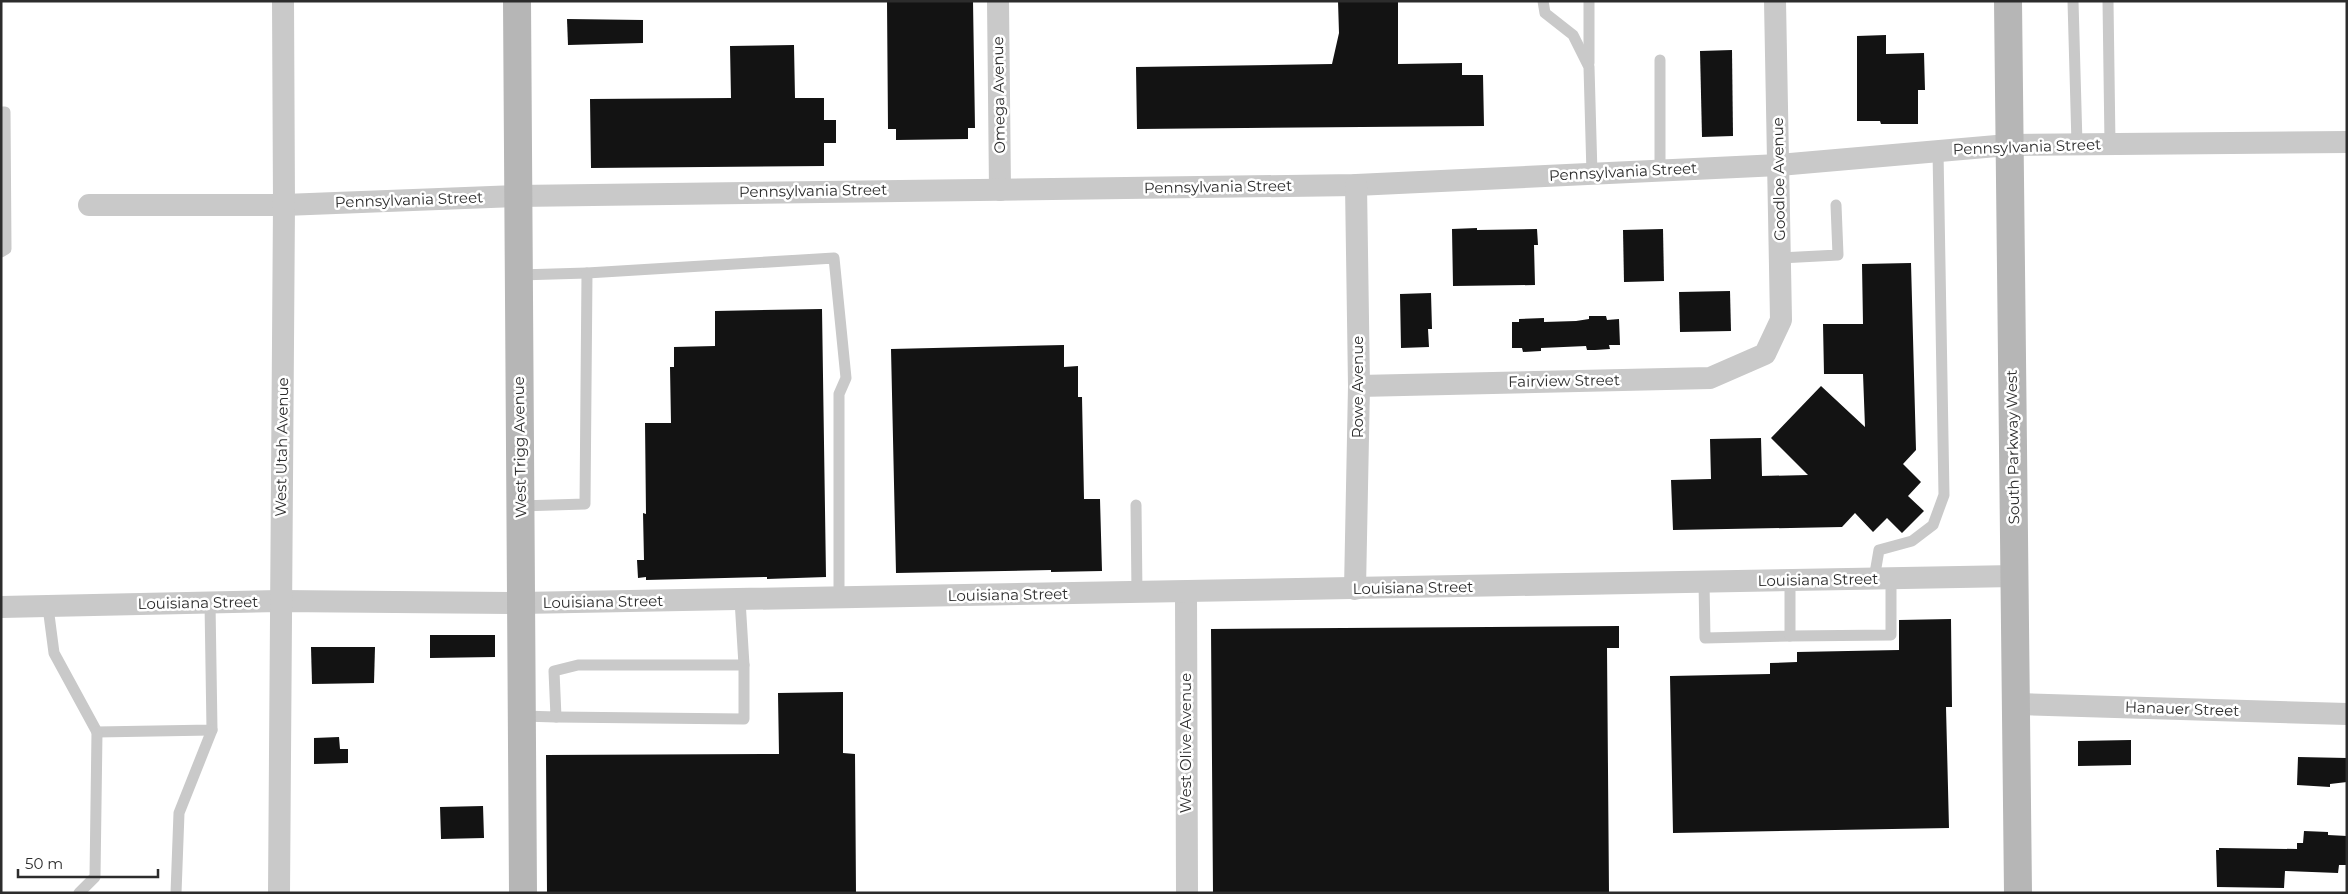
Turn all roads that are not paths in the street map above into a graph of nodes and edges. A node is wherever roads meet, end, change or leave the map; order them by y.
1 (283, 1) edge
2 (517, 1) edge
3 (998, 1) edge
4 (1543, 1) edge
5 (1589, 1) edge
6 (1775, 1) edge
7 (2008, 1) edge
8 (2073, 1) edge
9 (2108, 1) edge
10 (1660, 60) dead end
11 (1589, 67) junction
12 (3, 112) edge
13 (2347, 142) edge
14 (2078, 144) junction
15 (2110, 144) junction
16 (2008, 145) junction
17 (1938, 151) junction
18 (1778, 165) junction
19 (1660, 170) junction
20 (1592, 174) junction
21 (3, 182) edge
22 (1356, 185) junction
23 (1000, 190) junction
24 (517, 196) junction
25 (89, 205) dead end
26 (284, 205) junction
27 (1836, 205) dead end
28 (1, 252) edge
29 (1780, 258) junction
30 (587, 273) junction
31 (518, 275) junction
32 (1765, 354) joint
33 (1358, 386) junction
34 (1136, 505) dead end
35 (520, 506) junction
36 (2015, 576) junction
37 (1882, 578) junction
38 (1790, 580) junction
39 (1704, 582) junction
40 (1355, 589) junction
41 (1186, 593) junction
42 (1137, 594) junction
43 (839, 598) junction
44 (740, 600) junction
45 (280, 602) junction
46 (210, 603) junction
47 (521, 603) junction
48 (1, 607) edge
49 (48, 607) junction
50 (1790, 636) junction
51 (744, 665) junction
52 (2016, 704) junction
53 (2347, 714) edge
54 (522, 716) junction
55 (556, 717) junction
56 (212, 730) junction
57 (98, 732) junction
58 (80, 893) edge
59 (176, 893) edge
60 (279, 893) edge
61 (522, 893) edge
62 (1187, 893) edge
63 (2018, 893) edge

1 - 26 street, West Utah Avenue
2 - 24 street, West Trigg Avenue
3 - 23 street, Omega Avenue
4 - 11 lane
5 - 11 lane
6 - 18 street, Goodloe Avenue
7 - 16 street, South Parkway West
8 - 14 lane
9 - 15 lane
10 - 19 lane
11 - 20 lane
12 - 21 lane
13 - 15 street, Pennsylvania Street
14 - 15 street, Pennsylvania Street
14 - 16 street, Pennsylvania Street
16 - 17 street, Pennsylvania Street
16 - 36 street, South Parkway West
17 - 18 street, Pennsylvania Street
17 - 37 lane
18 - 19 street, Pennsylvania Street
18 - 29 street, Goodloe Avenue
19 - 20 street, Pennsylvania Street
20 - 22 street, Pennsylvania Street
21 - 28 lane
22 - 23 street, Pennsylvania Street
22 - 33 street, Rowe Avenue
23 - 24 street, Pennsylvania Street
24 - 26 street, Pennsylvania Street
24 - 31 street, West Trigg Avenue
25 - 26 street, Pennsylvania Street
26 - 45 street, West Utah Avenue
27 - 29 lane
29 - 32 street, Goodloe Avenue
30 - 31 lane
30 - 35 lane
30 - 43 lane
31 - 35 street, West Trigg Avenue
32 - 33 street, Fairview Street
33 - 40 street, Rowe Avenue
34 - 42 lane
35 - 47 street, West Trigg Avenue
36 - 37 street, Louisiana Street
36 - 52 street, South Parkway West
37 - 38 street, Louisiana Street
37 - 50 lane
38 - 39 street, Louisiana Street
38 - 50 lane
39 - 40 street, Louisiana Street
39 - 50 lane
40 - 41 street, Louisiana Street
41 - 42 street, Louisiana Street
41 - 62 street, West Olive Avenue
42 - 43 street, Louisiana Street
43 - 44 street, Louisiana Street
44 - 47 street, Louisiana Street
44 - 51 lane
45 - 46 street, Louisiana Street
45 - 47 street, Louisiana Street
45 - 60 street, West Utah Avenue
46 - 49 street, Louisiana Street
46 - 56 lane
47 - 54 street, West Trigg Avenue
48 - 49 street, Louisiana Street
49 - 57 lane
51 - 55 lane
51 - 55 lane
52 - 53 street, Hanauer Street
52 - 63 street, South Parkway West
54 - 55 lane
54 - 61 street, West Trigg Avenue
56 - 57 lane
56 - 59 lane
57 - 58 lane

